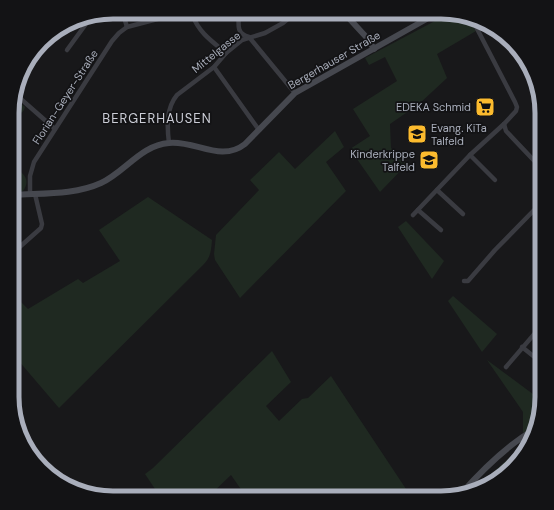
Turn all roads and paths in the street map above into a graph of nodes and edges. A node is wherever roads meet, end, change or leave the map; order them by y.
1 (125, 19) edge
2 (158, 19) edge
3 (194, 19) edge
4 (239, 19) edge
5 (286, 19) edge
6 (350, 19) edge
7 (426, 19) edge
8 (87, 23) edge
9 (476, 26) edge
10 (127, 27) junction
11 (249, 37) junction
12 (374, 48) junction
13 (67, 50) dead end
14 (226, 53) junction
15 (214, 67) junction
16 (295, 93) junction
17 (20, 99) edge
18 (504, 124) junction
19 (55, 129) junction
20 (259, 130) junction
21 (169, 143) junction
22 (470, 155) junction
23 (535, 161) edge
24 (495, 180) dead end
25 (437, 190) junction
26 (33, 194) junction
27 (19, 195) edge
28 (535, 209) edge
29 (418, 210) junction
30 (462, 214) dead end
31 (413, 215) dead end
32 (441, 230) dead end
33 (19, 248) edge
34 (464, 281) dead end
35 (535, 333) edge
36 (522, 348) junction
37 (535, 358) edge
38 (506, 367) dead end
39 (527, 434) edge
40 (468, 487) edge

1 - 10 street
2 - 10 street
3 - 14 street
4 - 11 street
5 - 11 street, Mittelgasse
6 - 12 street
7 - 12 street, Bergerhauser Straße
8 - 13 street
9 - 18 street
10 - 19 street, Florian-Geyer-Straße
11 - 14 street, Mittelgasse
11 - 16 street
12 - 16 street, Bergerhauser Straße
14 - 15 street, Mittelgasse
15 - 20 street
15 - 21 street, Mittelgasse
16 - 20 street, Bergerhauser Straße
17 - 19 street
18 - 22 street
18 - 23 street
19 - 26 street, Florian-Geyer-Straße
20 - 21 street, Bergerhauser Straße
21 - 26 street
22 - 24 street
22 - 25 street
25 - 29 street
25 - 30 street
26 - 27 street
26 - 33 street, Florian-Geyer-Straße
28 - 34 street
29 - 31 street
29 - 32 street
35 - 36 street
36 - 37 street
36 - 38 street
39 - 40 street

